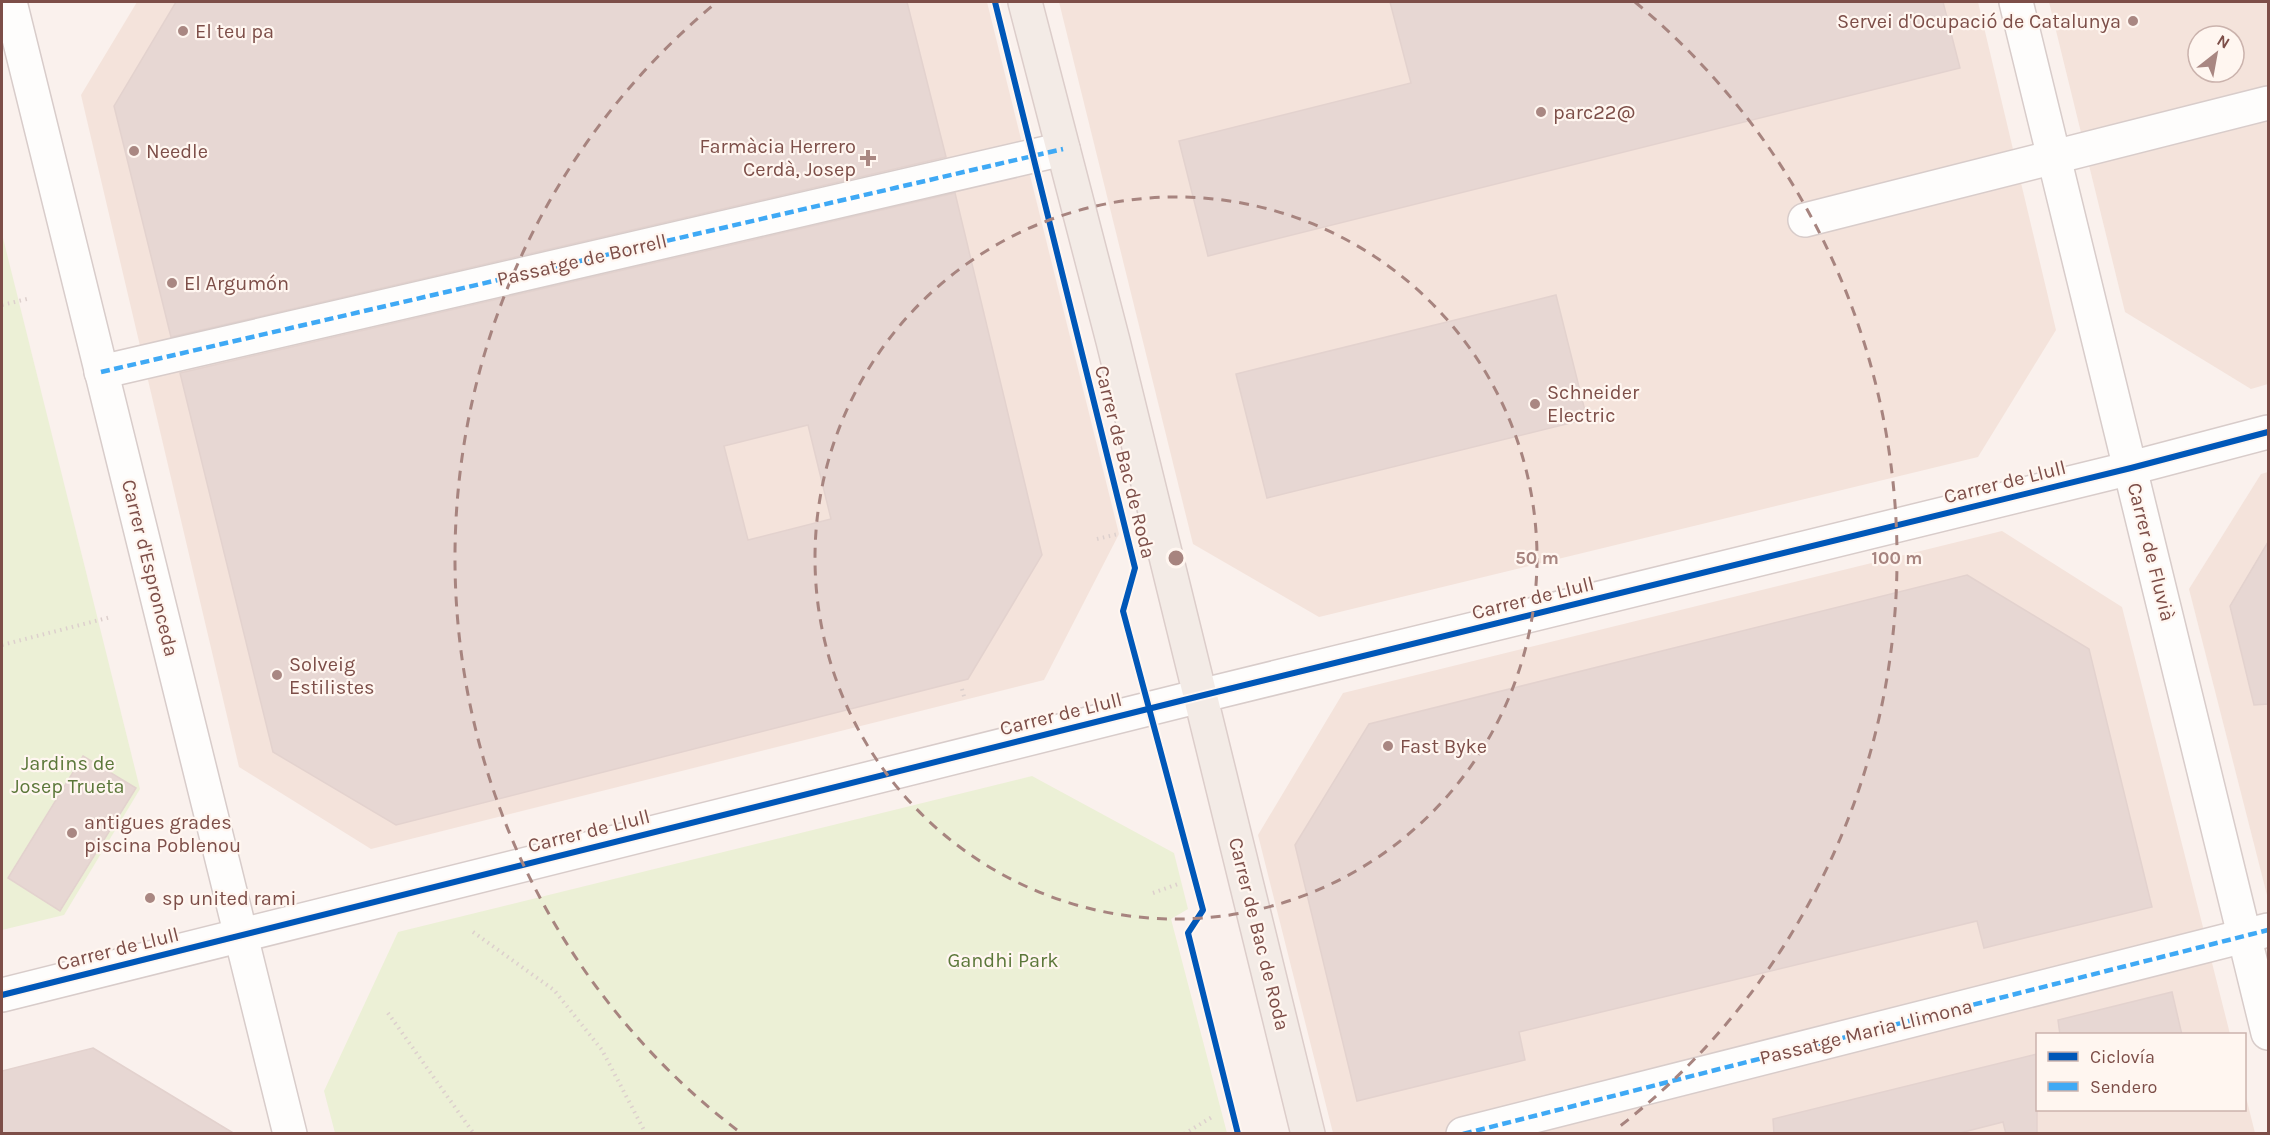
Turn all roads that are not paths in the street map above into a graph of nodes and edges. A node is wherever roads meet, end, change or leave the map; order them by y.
1 (10, 2) edge
2 (1025, 2) edge
3 (2016, 2) edge
4 (2268, 103) edge
5 (1063, 149) junction
6 (2054, 157) junction
7 (1805, 220) dead end
8 (101, 372) junction
9 (2268, 432) edge
10 (2130, 468) junction
11 (1200, 696) junction
12 (2257, 933) edge
13 (241, 936) junction
14 (2, 995) edge
15 (2268, 1033) edge
16 (290, 1134) edge
17 (1308, 1134) edge
18 (1463, 1134) edge

1 - 8 street, Carrer d'Espronceda
2 - 5 main road, Carrer de Bac de Roda
3 - 6 street, Carrer de Fluvià
4 - 6 street
5 - 8 street, Passatge de Borrell
5 - 11 main road, Carrer de Bac de Roda
6 - 7 street
6 - 10 street, Carrer de Fluvià
8 - 13 street, Carrer d'Espronceda
9 - 10 street, Carrer de Llull
10 - 11 street, Carrer de Llull
10 - 12 street, Carrer de Fluvià
11 - 13 street, Carrer de Llull
11 - 17 main road, Carrer de Bac de Roda
12 - 15 street, Carrer de Fluvià
12 - 18 street, Passatge Maria Llimona
13 - 14 street, Carrer de Llull
13 - 16 street, Carrer d'Espronceda

